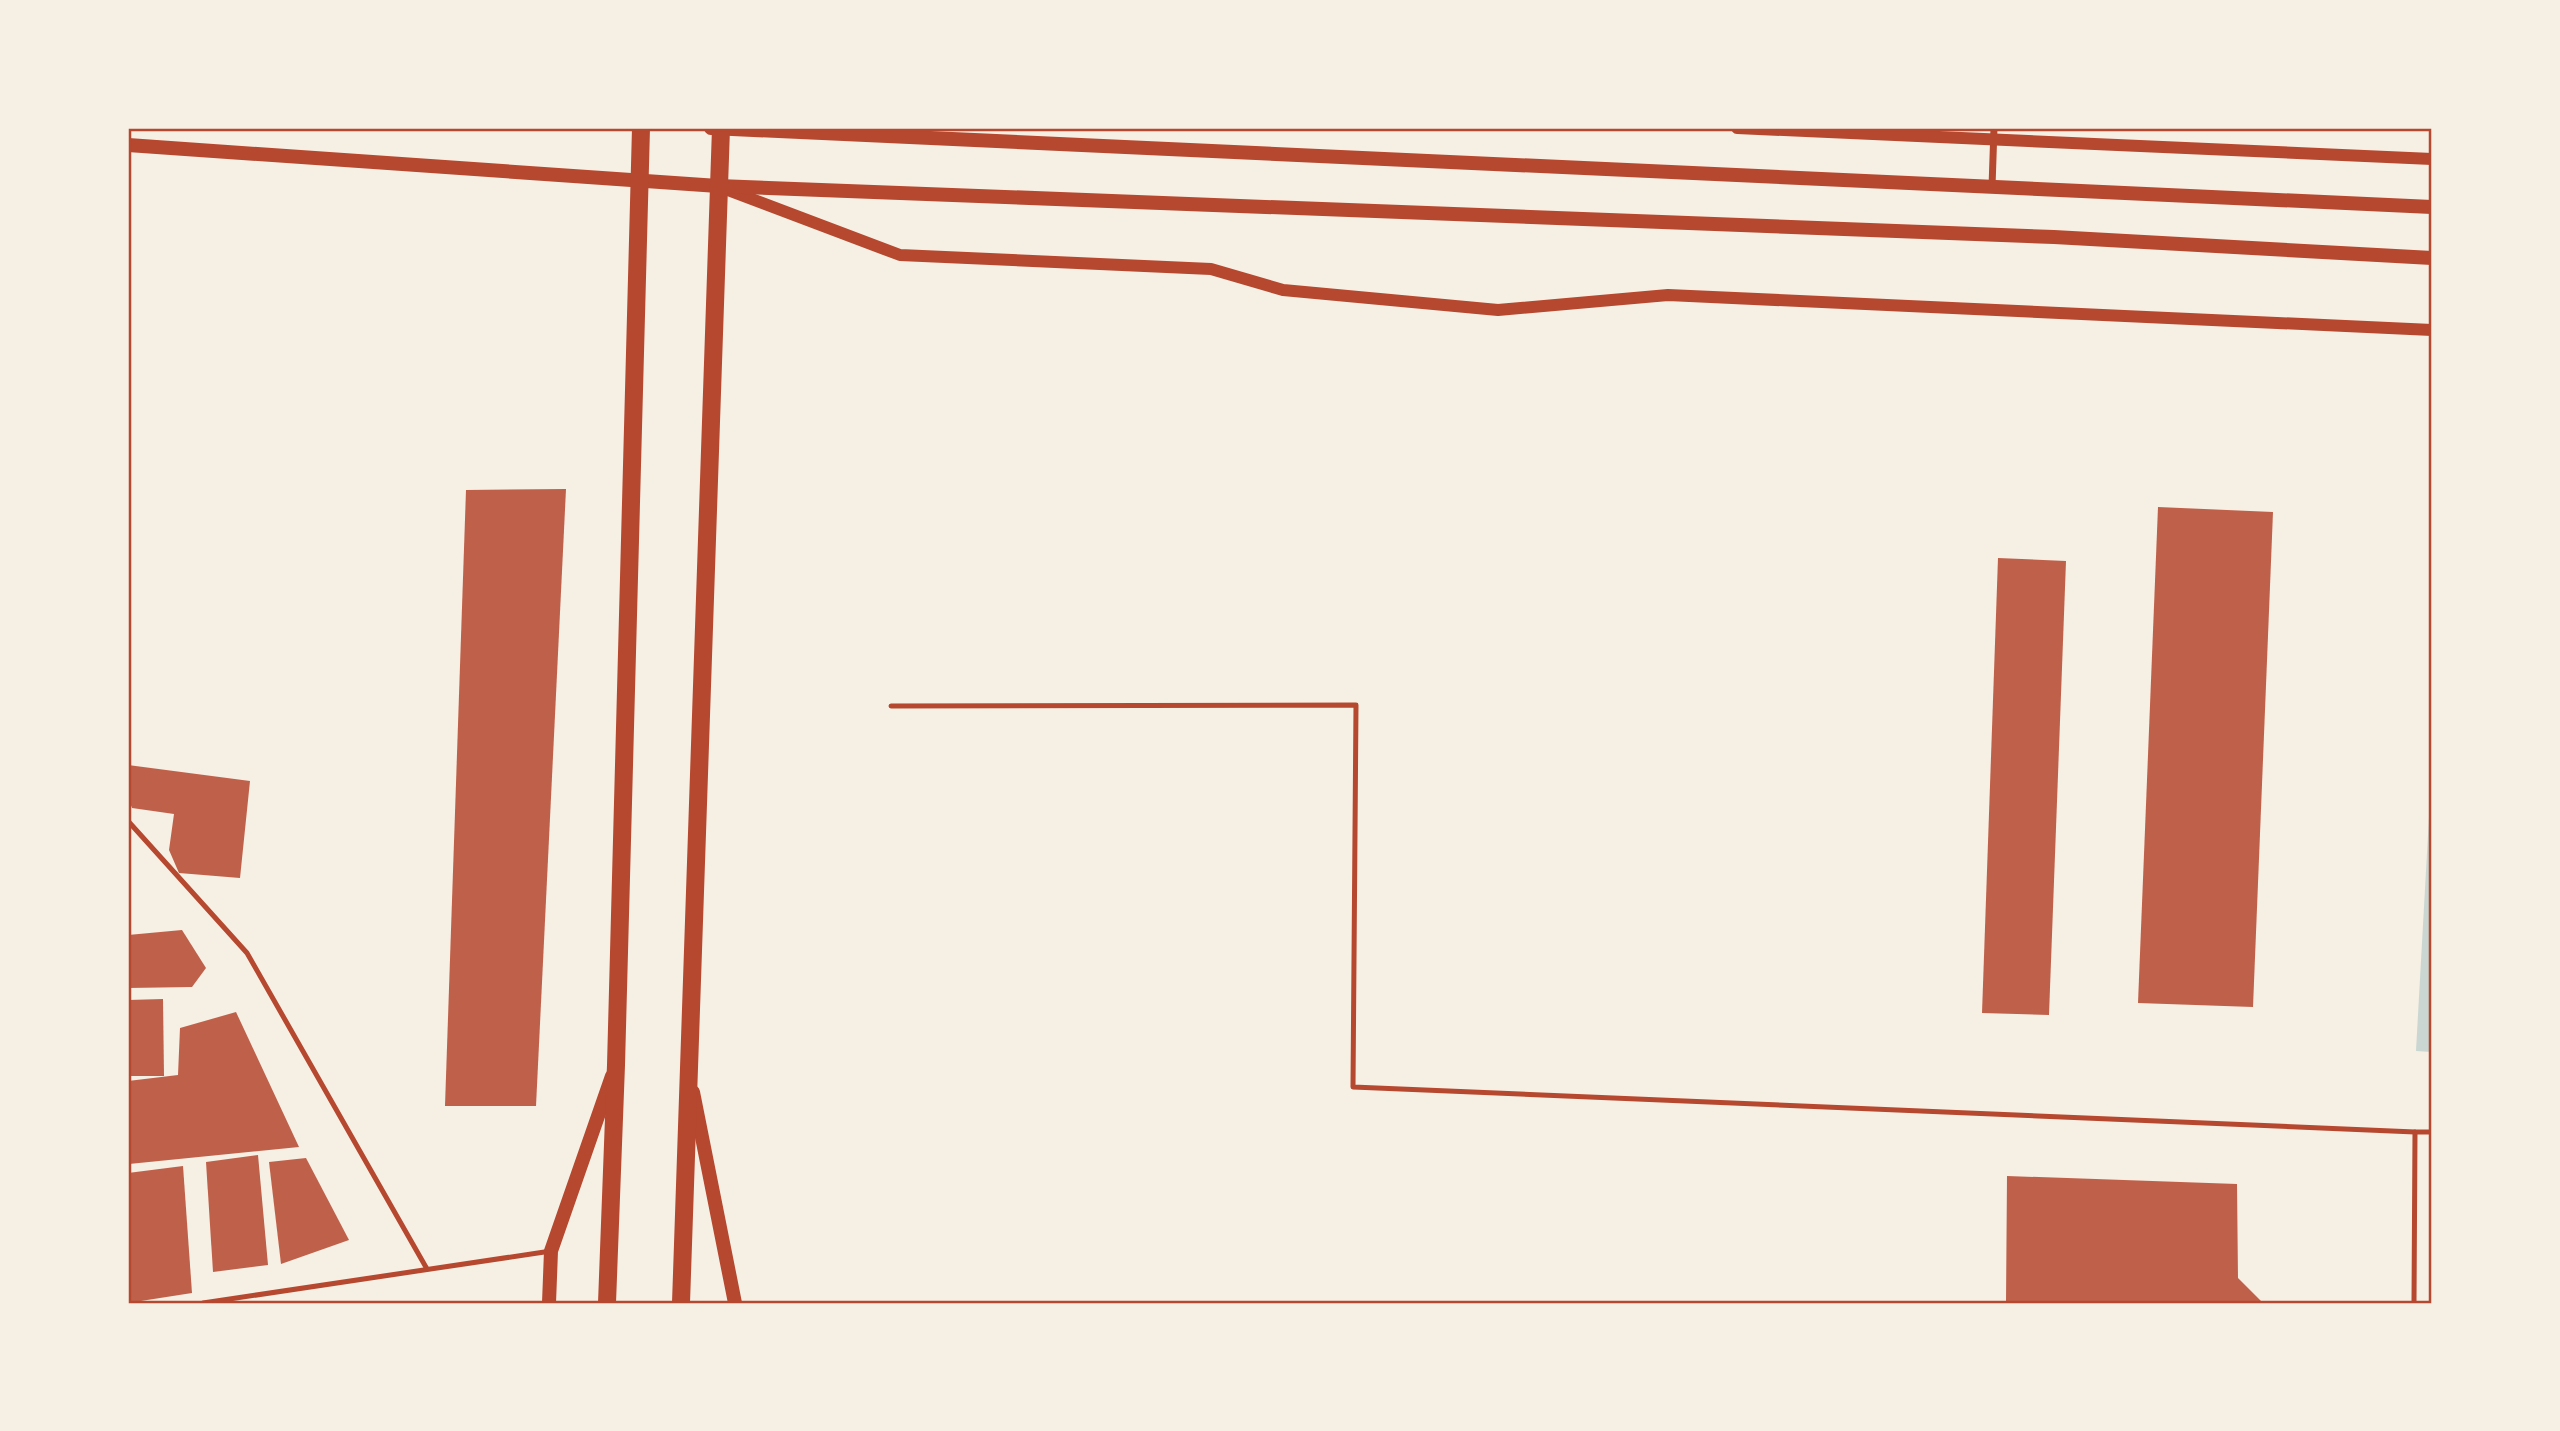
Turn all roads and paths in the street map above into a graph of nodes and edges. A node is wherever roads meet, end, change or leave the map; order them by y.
1 (641, 128) edge
2 (711, 128) edge
3 (721, 128) edge
4 (1737, 128) edge
5 (1994, 134) edge
6 (128, 145) edge
7 (2432, 159) edge
8 (639, 182) junction
9 (718, 186) junction
10 (1992, 188) junction
11 (2432, 207) edge
12 (2432, 258) edge
13 (2432, 330) edge
14 (891, 706) dead end
15 (128, 821) edge
16 (617, 1065) junction
17 (690, 1078) junction
18 (2415, 1132) junction
19 (2432, 1132) edge
20 (551, 1251) junction
21 (426, 1269) junction
22 (203, 1303) edge
23 (549, 1303) edge
24 (607, 1303) edge
25 (681, 1303) edge
26 (735, 1303) edge
27 (2414, 1303) edge

1 - 8 main road
2 - 3 main road
3 - 9 main road
3 - 10 main road
4 - 5 street
5 - 7 street
5 - 10 street
6 - 8 main road
8 - 9 main road
8 - 16 main road
9 - 12 main road
9 - 13 street
9 - 17 main road
10 - 11 main road
14 - 18 lane
15 - 21 lane
16 - 20 main road
16 - 24 main road
17 - 25 main road
17 - 26 main road
18 - 19 lane
18 - 27 lane
20 - 21 lane
20 - 23 main road
21 - 22 lane

